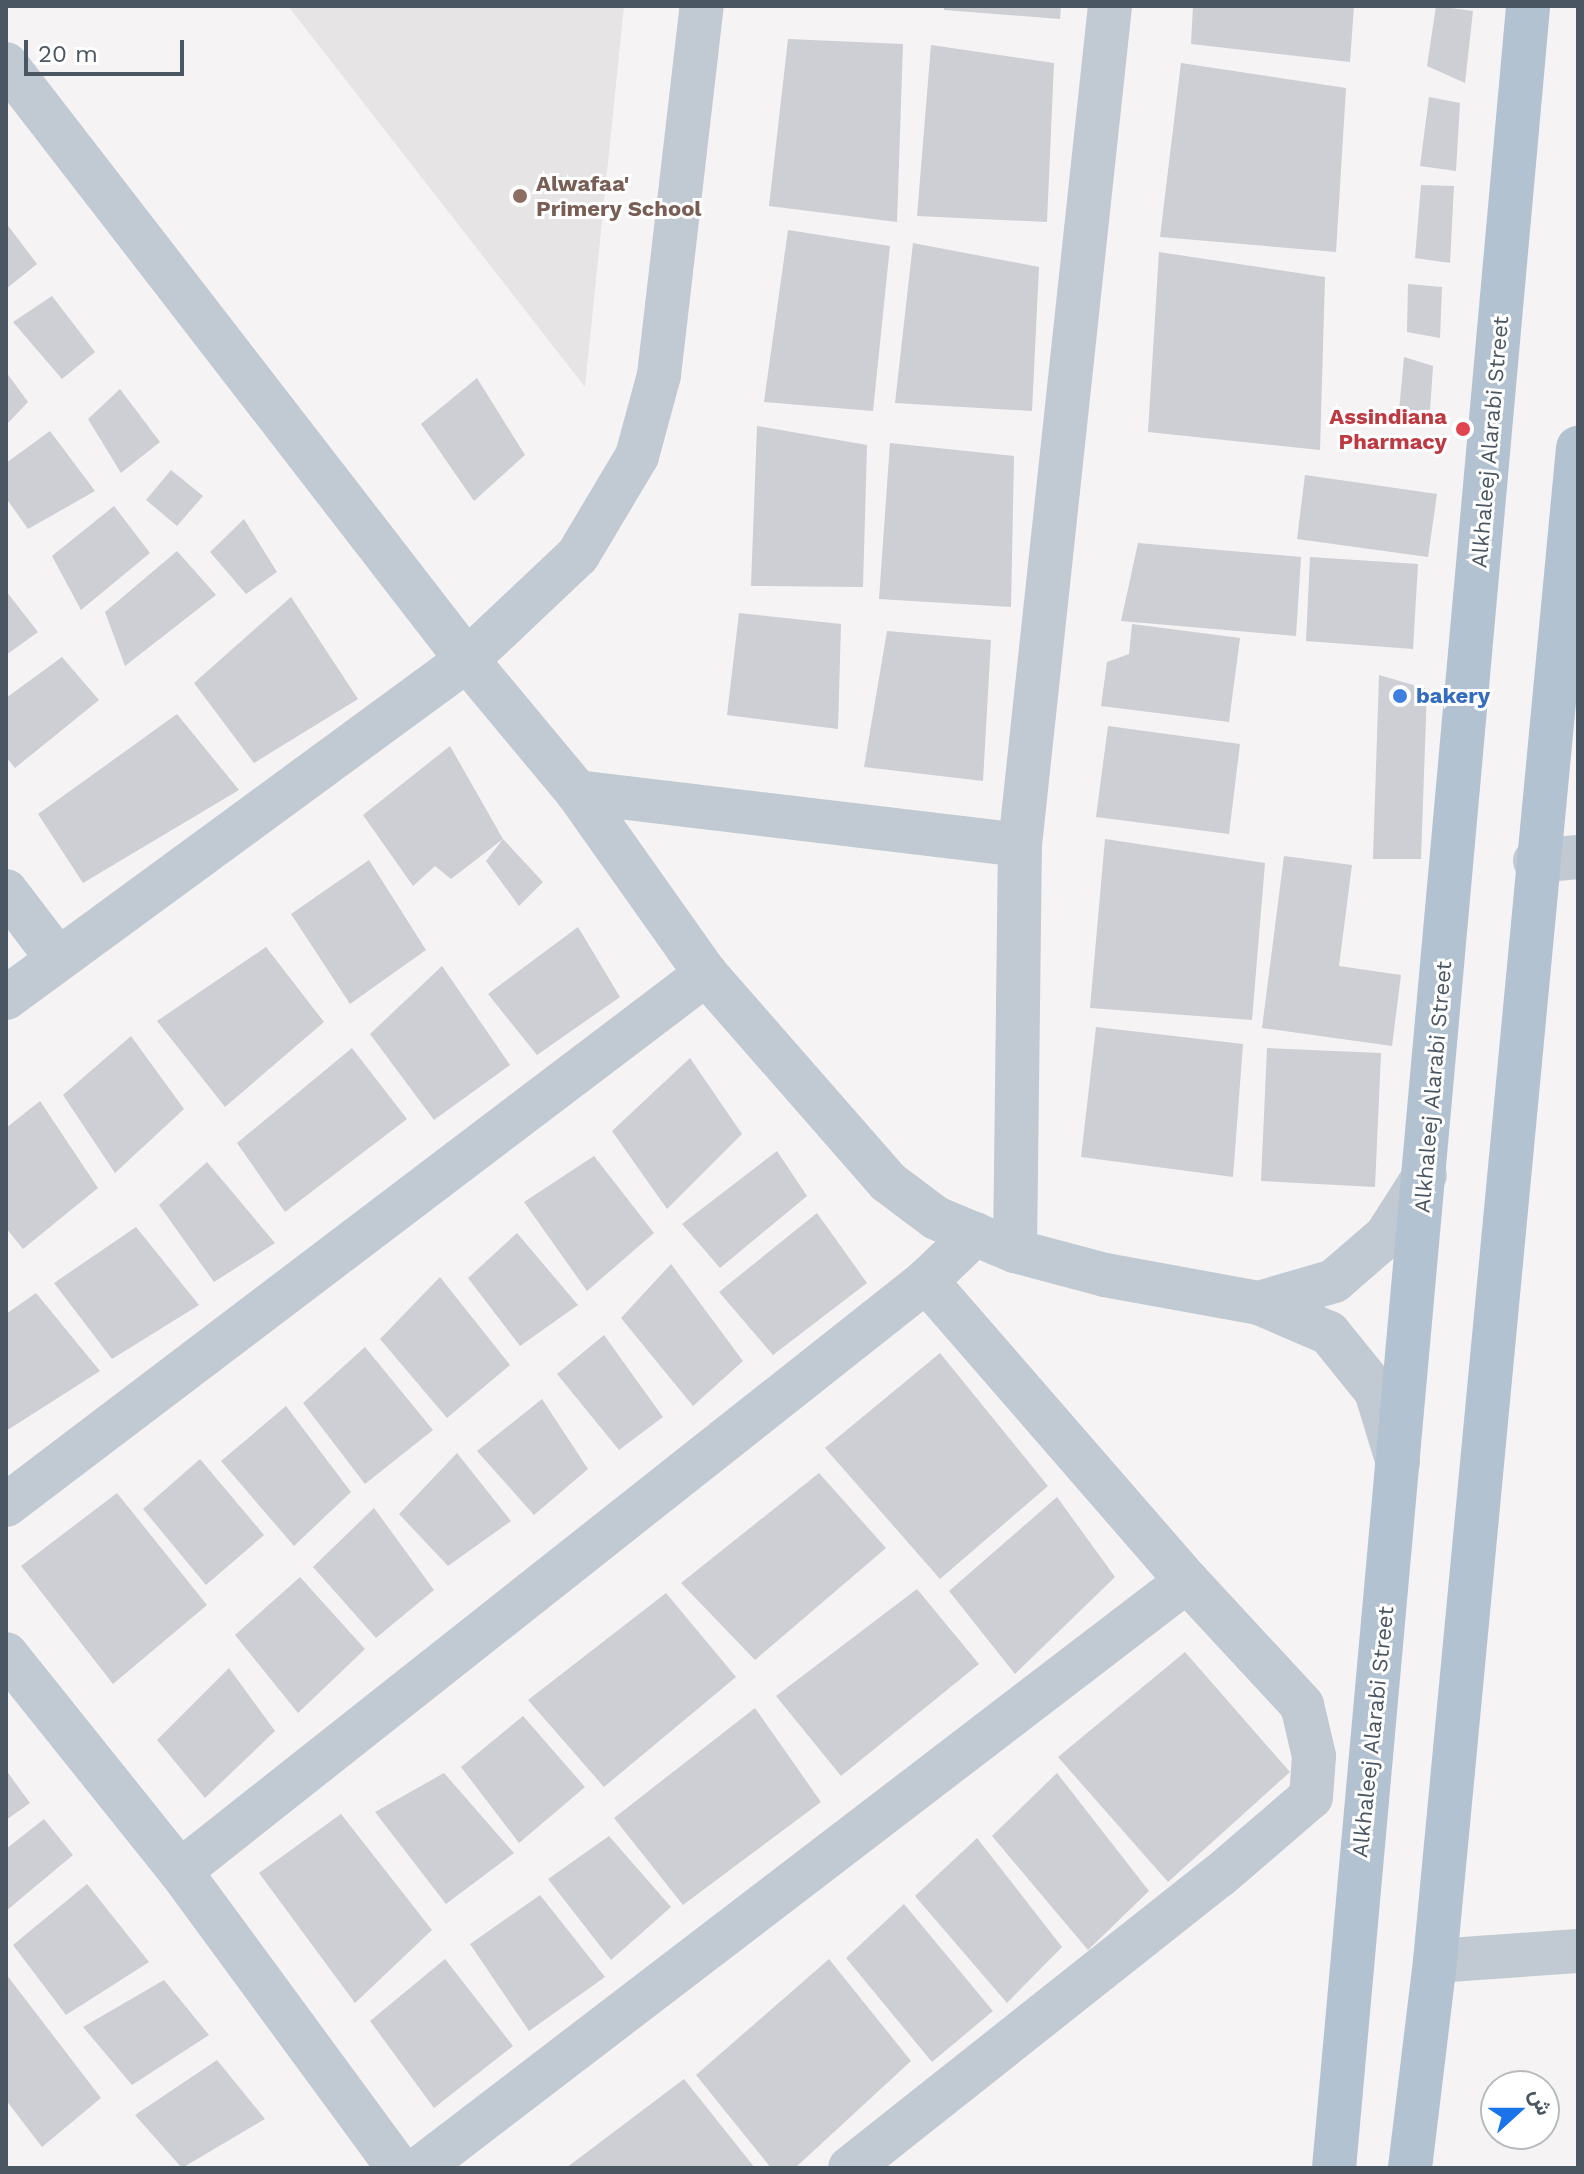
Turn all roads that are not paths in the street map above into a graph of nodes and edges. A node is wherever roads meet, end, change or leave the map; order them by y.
1 (702, 6) edge
2 (1110, 6) edge
3 (1528, 6) edge
4 (6, 64) edge
5 (1578, 448) edge
6 (467, 660) junction
7 (577, 792) junction
8 (1020, 845) junction
9 (1578, 857) edge
10 (1535, 861) junction
11 (6, 891) edge
12 (57, 958) junction
13 (706, 974) junction
14 (6, 998) edge
15 (1425, 1175) junction
16 (975, 1234) junction
17 (1015, 1251) junction
18 (926, 1281) junction
19 (1259, 1303) junction
20 (1400, 1473) junction
21 (6, 1505) edge
22 (1187, 1581) junction
23 (6, 1654) edge
24 (180, 1871) junction
25 (1578, 1951) edge
26 (1435, 1961) junction
27 (398, 2168) edge
28 (420, 2168) edge
29 (850, 2168) edge
30 (1334, 2168) edge
31 (1410, 2168) edge

1 - 6 street
2 - 8 street
3 - 15 main road, Alkhaleej Alarabi Street
4 - 6 street
5 - 10 main road
6 - 7 street
6 - 12 street
7 - 8 street
7 - 13 street
8 - 17 street
9 - 10 street
10 - 26 main road
11 - 12 street
12 - 14 street
13 - 16 street
13 - 21 street
15 - 19 street
15 - 20 main road, Alkhaleej Alarabi Street
16 - 17 street
16 - 18 street
17 - 19 street
18 - 22 street
18 - 24 street
19 - 20 street
20 - 30 main road, Alkhaleej Alarabi Street
22 - 28 street
22 - 29 street
23 - 24 street
24 - 27 street
25 - 26 street
26 - 31 main road

